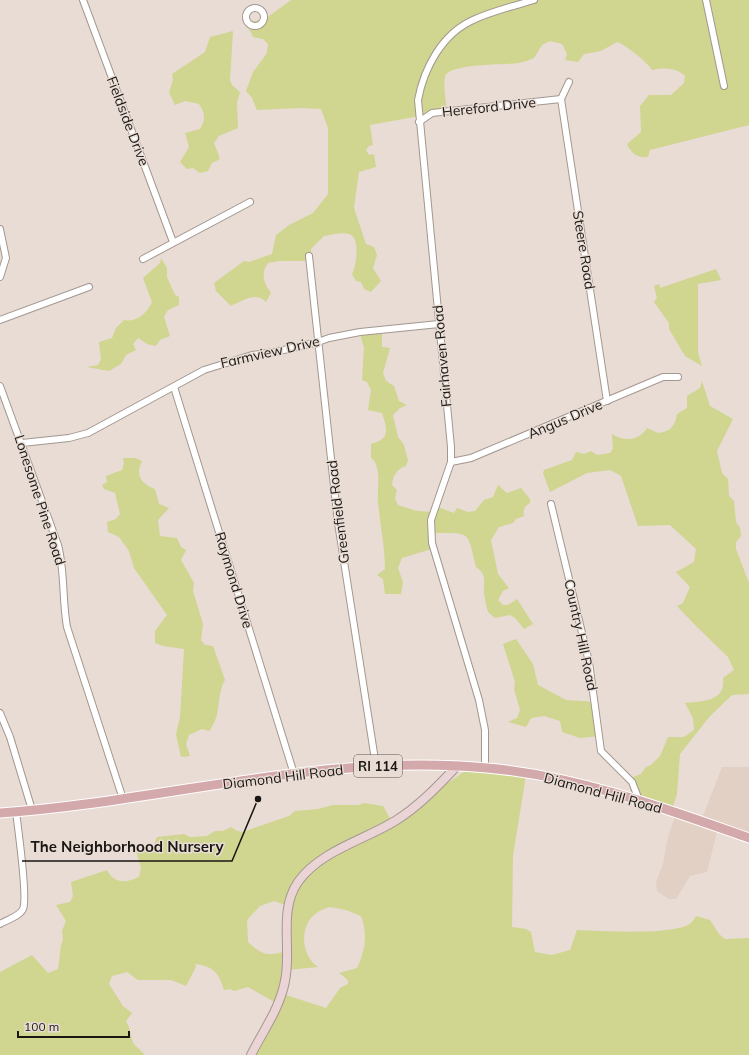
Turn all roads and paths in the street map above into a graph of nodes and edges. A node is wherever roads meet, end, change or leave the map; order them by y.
1 (83, 0) edge
2 (251, 0) edge
3 (534, 0) edge
4 (706, 0) edge
5 (253, 8) dead end
6 (569, 82) dead end
7 (724, 86) dead end
8 (561, 99) junction
9 (419, 122) junction
10 (250, 202) dead end
11 (0, 229) edge
12 (173, 242) junction
13 (309, 256) dead end
14 (144, 259) dead end
15 (0, 277) edge
16 (89, 287) dead end
17 (0, 320) edge
18 (439, 324) junction
19 (318, 342) junction
20 (678, 377) dead end
21 (0, 386) edge
22 (174, 387) junction
23 (607, 401) junction
24 (22, 444) junction
25 (451, 462) junction
26 (551, 504) dead end
27 (0, 713) edge
28 (376, 766) junction
29 (457, 766) junction
30 (485, 767) junction
31 (294, 774) junction
32 (123, 799) junction
33 (639, 800) junction
34 (32, 810) junction
35 (16, 812) junction
36 (0, 813) edge
37 (749, 838) edge
38 (0, 924) edge
39 (251, 1055) edge

1 - 12 street, Fieldside Drive
2 - 5 street
3 - 9 street, Fairhaven Road
4 - 7 street
6 - 8 street
8 - 9 street, Hereford Drive
8 - 23 street, Steere Road
9 - 18 street, Fairhaven Road
10 - 12 street
11 - 15 street
12 - 14 street
13 - 19 street, Greenfield Road
16 - 17 street
18 - 19 street, Farmview Drive
18 - 25 street, Fairhaven Road
19 - 22 street, Farmview Drive
19 - 28 street, Greenfield Road
20 - 23 street, Angus Drive
21 - 24 street, Lonesome Pine Road
22 - 24 street, Farmview Drive
22 - 31 street, Raymond Drive
23 - 25 street, Angus Drive
24 - 32 street, Lonesome Pine Road
25 - 30 street, Fairhaven Road
26 - 33 street, Country Hill Road
27 - 34 street
28 - 29 main road, Diamond Hill Road / RI 114
28 - 31 main road, Diamond Hill Road / RI 114
29 - 30 main road, Diamond Hill Road / RI 114
29 - 39 street
30 - 33 main road, Diamond Hill Road / RI 114
31 - 32 main road, Diamond Hill Road / RI 114
32 - 34 main road, Diamond Hill Road / RI 114
33 - 37 main road, Diamond Hill Road / RI 114
34 - 35 main road, Diamond Hill Road / RI 114
35 - 36 main road, Diamond Hill Road / RI 114
35 - 38 street

